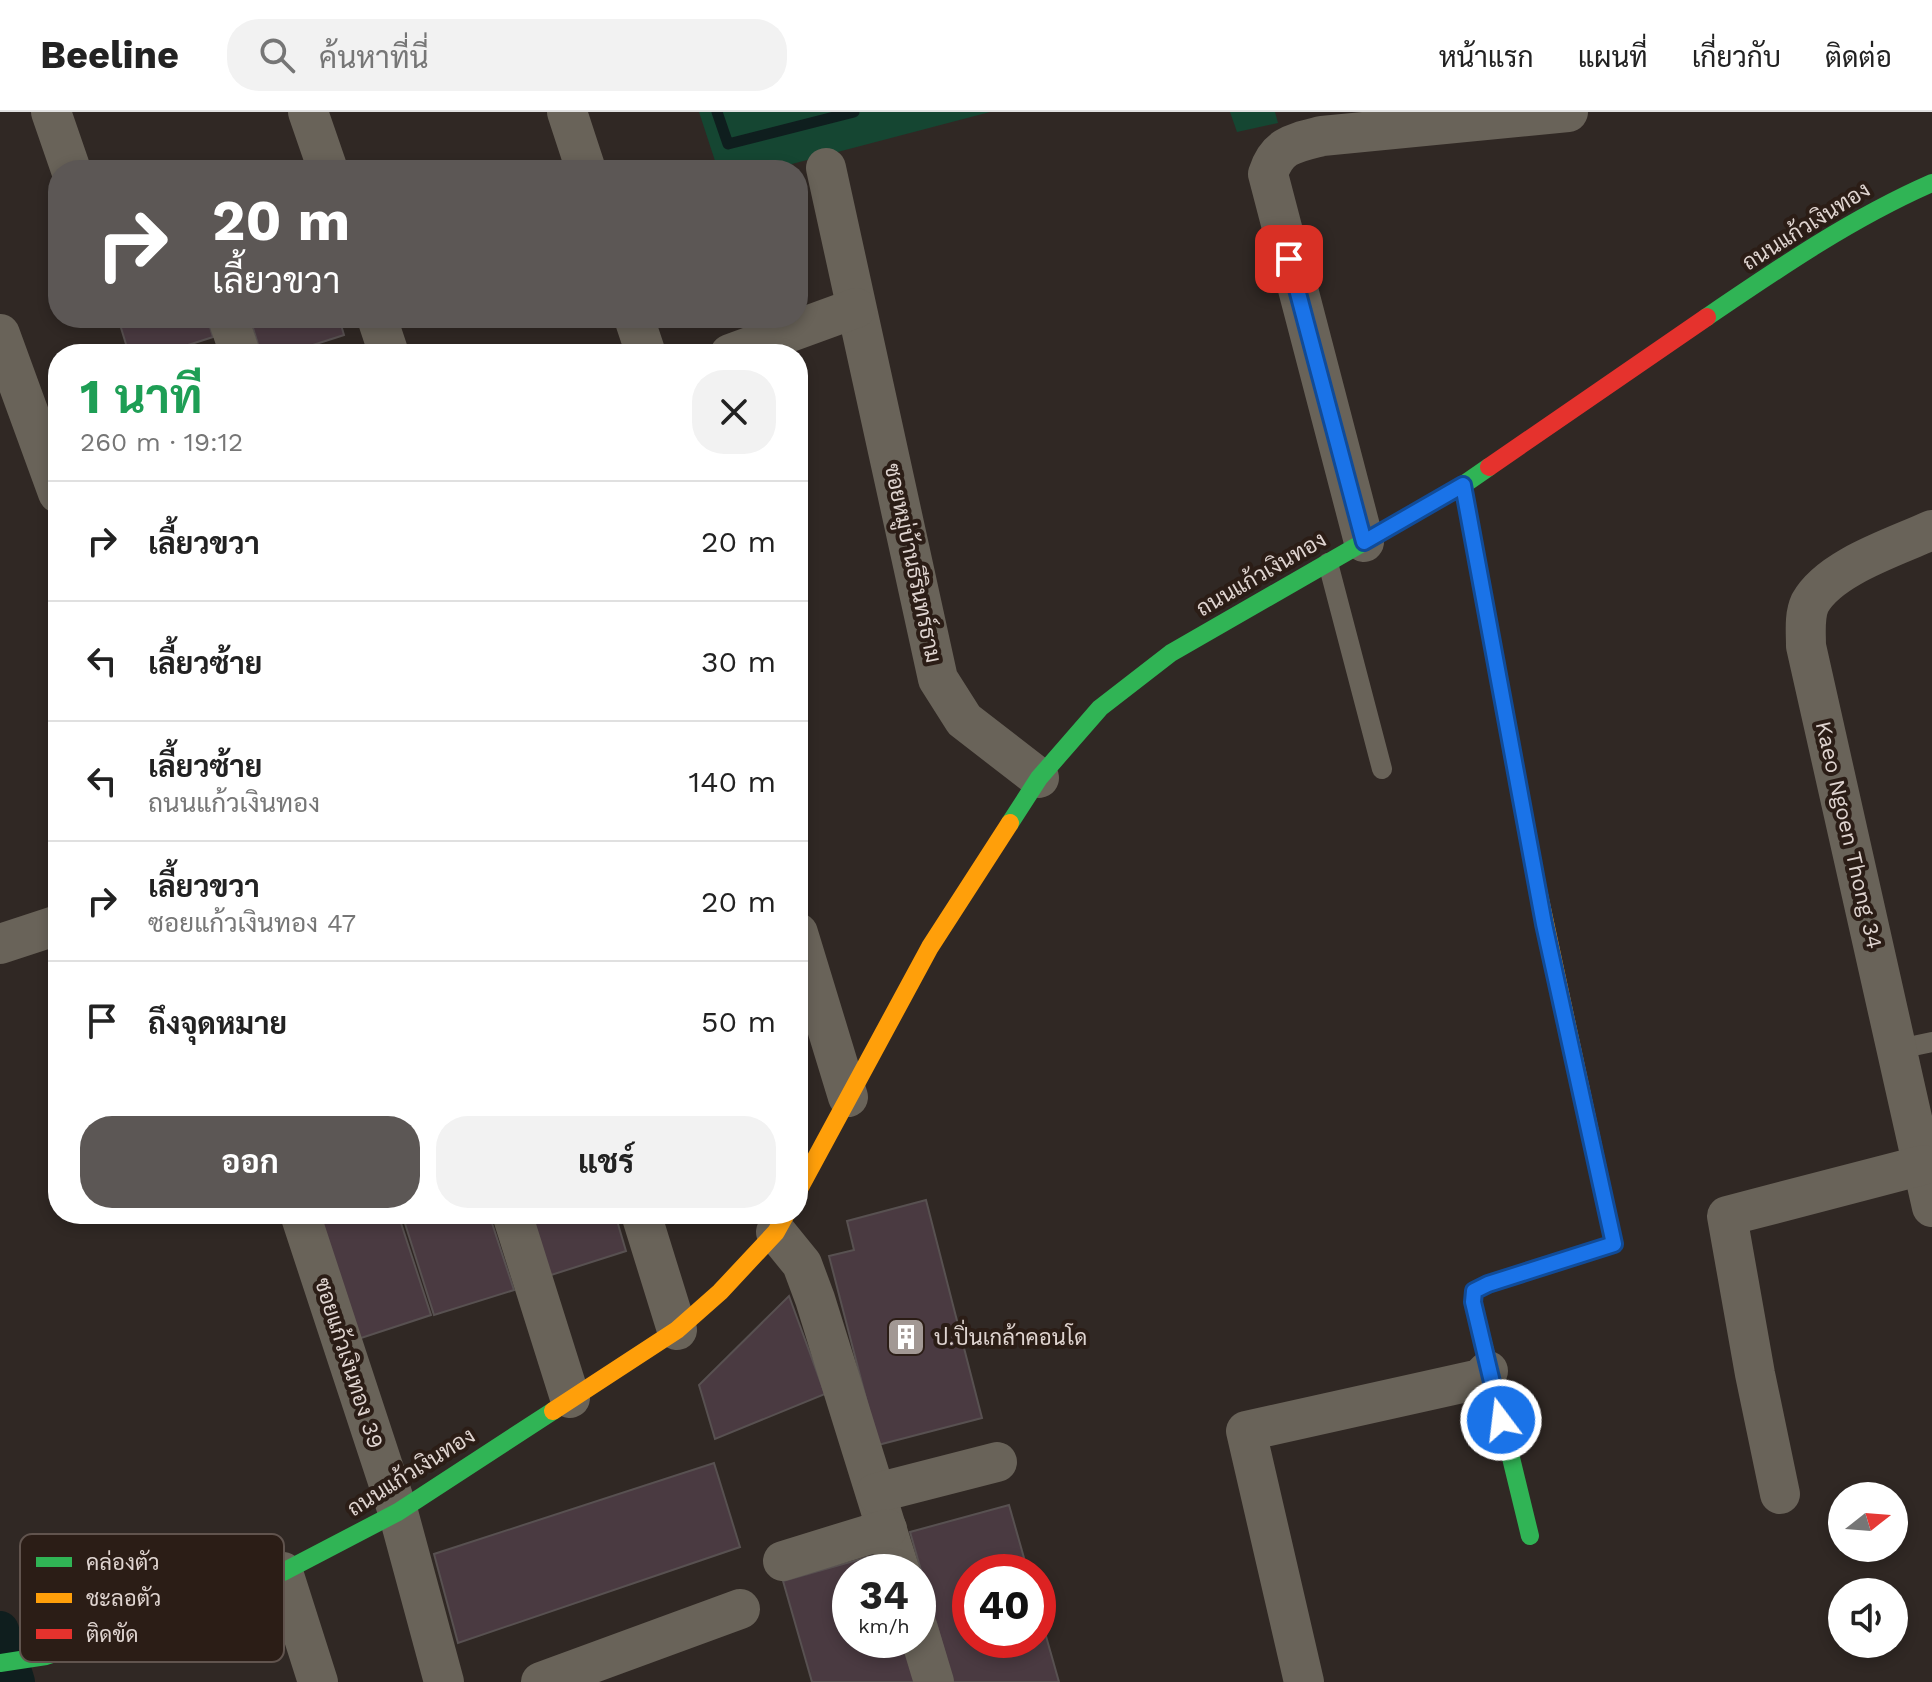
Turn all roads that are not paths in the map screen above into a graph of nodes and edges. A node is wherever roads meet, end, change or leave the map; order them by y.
1 (51, 112) edge
2 (308, 112) edge
3 (567, 112) edge
4 (1568, 112) edge
5 (68, 160) edge
6 (325, 160) edge
7 (583, 160) edge
8 (826, 168) dead end
9 (1932, 183) edge
10 (856, 308) junction
11 (808, 326) edge
12 (801, 328) edge
13 (0, 334) edge
14 (757, 344) edge
15 (48, 466) edge
16 (1463, 485) junction
17 (1932, 530) edge
18 (1364, 542) junction
19 (1328, 563) junction
20 (1382, 769) dead end
21 (1039, 778) junction
22 (48, 928) edge
23 (0, 944) edge
24 (808, 966) edge
25 (1915, 1045) edge
26 (848, 1097) junction
27 (1923, 1165) junction
28 (808, 1172) edge
29 (1932, 1207) edge
30 (303, 1224) edge
31 (515, 1224) edge
32 (644, 1224) edge
33 (780, 1224) edge
34 (782, 1224) edge
35 (677, 1330) junction
36 (1488, 1371) junction
37 (570, 1398) junction
38 (997, 1462) dead end
39 (1780, 1494) dead end
40 (882, 1511) junction
41 (398, 1512) junction
42 (1530, 1536) dead end
43 (895, 1554) edge
44 (783, 1561) dead end
45 (284, 1571) edge
46 (284, 1575) edge
47 (740, 1609) dead end
48 (927, 1658) edge
49 (20, 1660) edge
50 (0, 1663) edge
51 (318, 1682) edge
52 (444, 1682) edge
53 (541, 1682) edge
54 (934, 1682) edge
55 (1304, 1682) edge

1 - 5 street
2 - 6 street
3 - 7 street
4 - 18 street
8 - 10 street, ซอยหมู่บ้านธีรินทร์ธาม
9 - 16 street, ถนนแก้วเงินทอง
10 - 11 street
10 - 21 street, ซอยหมู่บ้านธีรินทร์ธาม
12 - 14 street
13 - 15 street
16 - 18 street, ถนนแก้วเงินทอง
16 - 36 street
17 - 25 street, Kaeo Ngoen Thong 34
18 - 19 street, ถนนแก้วเงินทอง
19 - 20 lane
19 - 21 street, ถนนแก้วเงินทอง
21 - 26 street, ถนนแก้วเงินทอง
22 - 23 street
24 - 26 street
25 - 27 street, Kaeo Ngoen Thong 34
26 - 28 street, ถนนแก้วเงินทอง
27 - 29 street, Kaeo Ngoen Thong 34
27 - 39 street
30 - 41 street, ซอยแก้วเงินทอง 39
31 - 37 street
32 - 35 street
33 - 35 street, ถนนแก้วเงินทอง
34 - 40 street
35 - 37 street, ถนนแก้วเงินทอง
36 - 42 street
36 - 55 street
37 - 41 street, ถนนแก้วเงินทอง
38 - 40 street
40 - 43 street
40 - 44 street
41 - 45 street, ถนนแก้วเงินทอง
41 - 52 street, ซอยแก้วเงินทอง 39
46 - 51 street
47 - 53 street
48 - 54 street
49 - 50 street, ถนนแก้วเงินทอง

